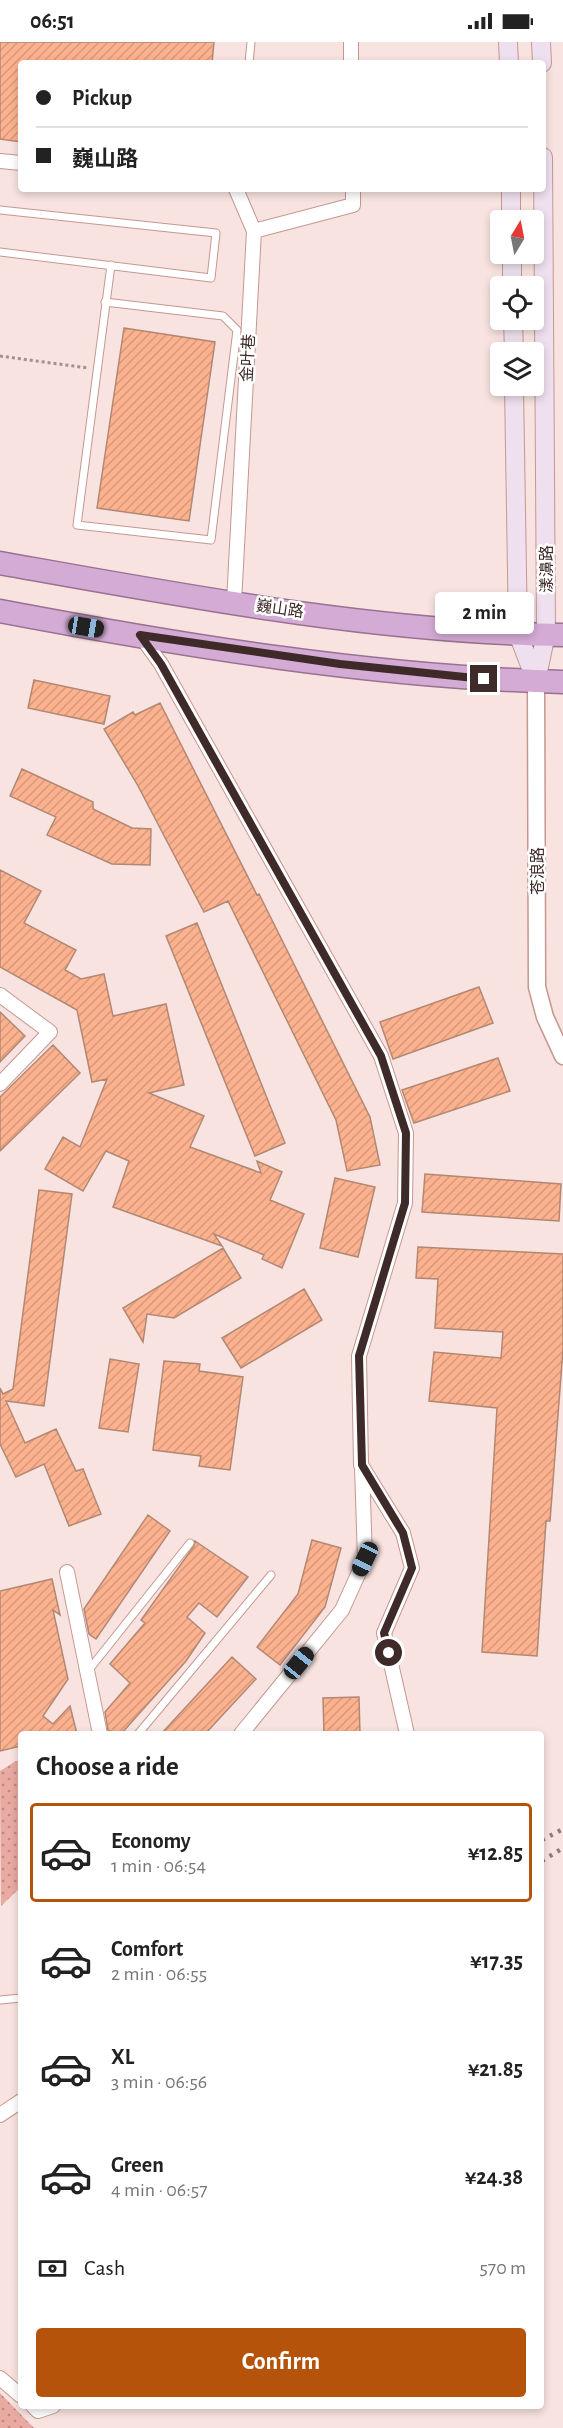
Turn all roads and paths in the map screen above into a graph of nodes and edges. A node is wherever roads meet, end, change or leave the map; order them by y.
1 (251, 42) edge
2 (351, 42) edge
3 (508, 42) edge
4 (542, 42) edge
5 (249, 60) edge
6 (351, 60) edge
7 (509, 60) edge
8 (542, 60) edge
9 (0, 161) edge
10 (18, 163) edge
11 (237, 192) edge
12 (352, 192) edge
13 (511, 192) edge
14 (544, 192) edge
15 (0, 210) edge
16 (511, 210) edge
17 (254, 231) junction
18 (0, 252) edge
19 (111, 265) junction
20 (105, 302) junction
21 (0, 356) edge
22 (95, 369) junction
23 (514, 396) edge
24 (0, 563) edge
25 (234, 602) junction
26 (0, 611) edge
27 (518, 634) junction
28 (140, 635) junction
29 (555, 635) edge
30 (536, 681) junction
31 (563, 682) edge
32 (0, 995) edge
33 (563, 1056) edge
34 (0, 1084) edge
35 (362, 1465) junction
36 (190, 1543) dead end
37 (67, 1572) dead end
38 (271, 1575) dead end
39 (88, 1671) junction
40 (99, 1731) edge
41 (141, 1731) edge
42 (243, 1731) edge
43 (406, 1731) edge
44 (18, 1998) edge
45 (0, 2000) edge
46 (18, 2103) edge
47 (0, 2115) edge
48 (0, 2379) edge
49 (18, 2394) edge

1 - 5 lane
2 - 6 street
3 - 7 main road
4 - 8 main road
9 - 10 street
11 - 17 street
12 - 17 street
13 - 16 main road
14 - 29 main road, 漾濞路
15 - 19 lane
17 - 25 street, 金叶巷
18 - 19 lane
19 - 20 lane
20 - 22 lane
20 - 22 lane
21 - 22 path
23 - 27 main road, 漾濞路
24 - 25 highway, 巍山路
25 - 27 highway, 巍山路
26 - 28 highway
27 - 29 highway, 巍山路
27 - 30 main road, 漾濞路
28 - 30 highway
28 - 35 street
29 - 30 main road, 漾濞路
30 - 31 highway
30 - 33 street, 苍浪路
32 - 34 street
35 - 42 street
35 - 43 street
36 - 39 lane
37 - 39 street
38 - 41 lane
39 - 40 street
44 - 45 lane
46 - 47 street
48 - 49 street

